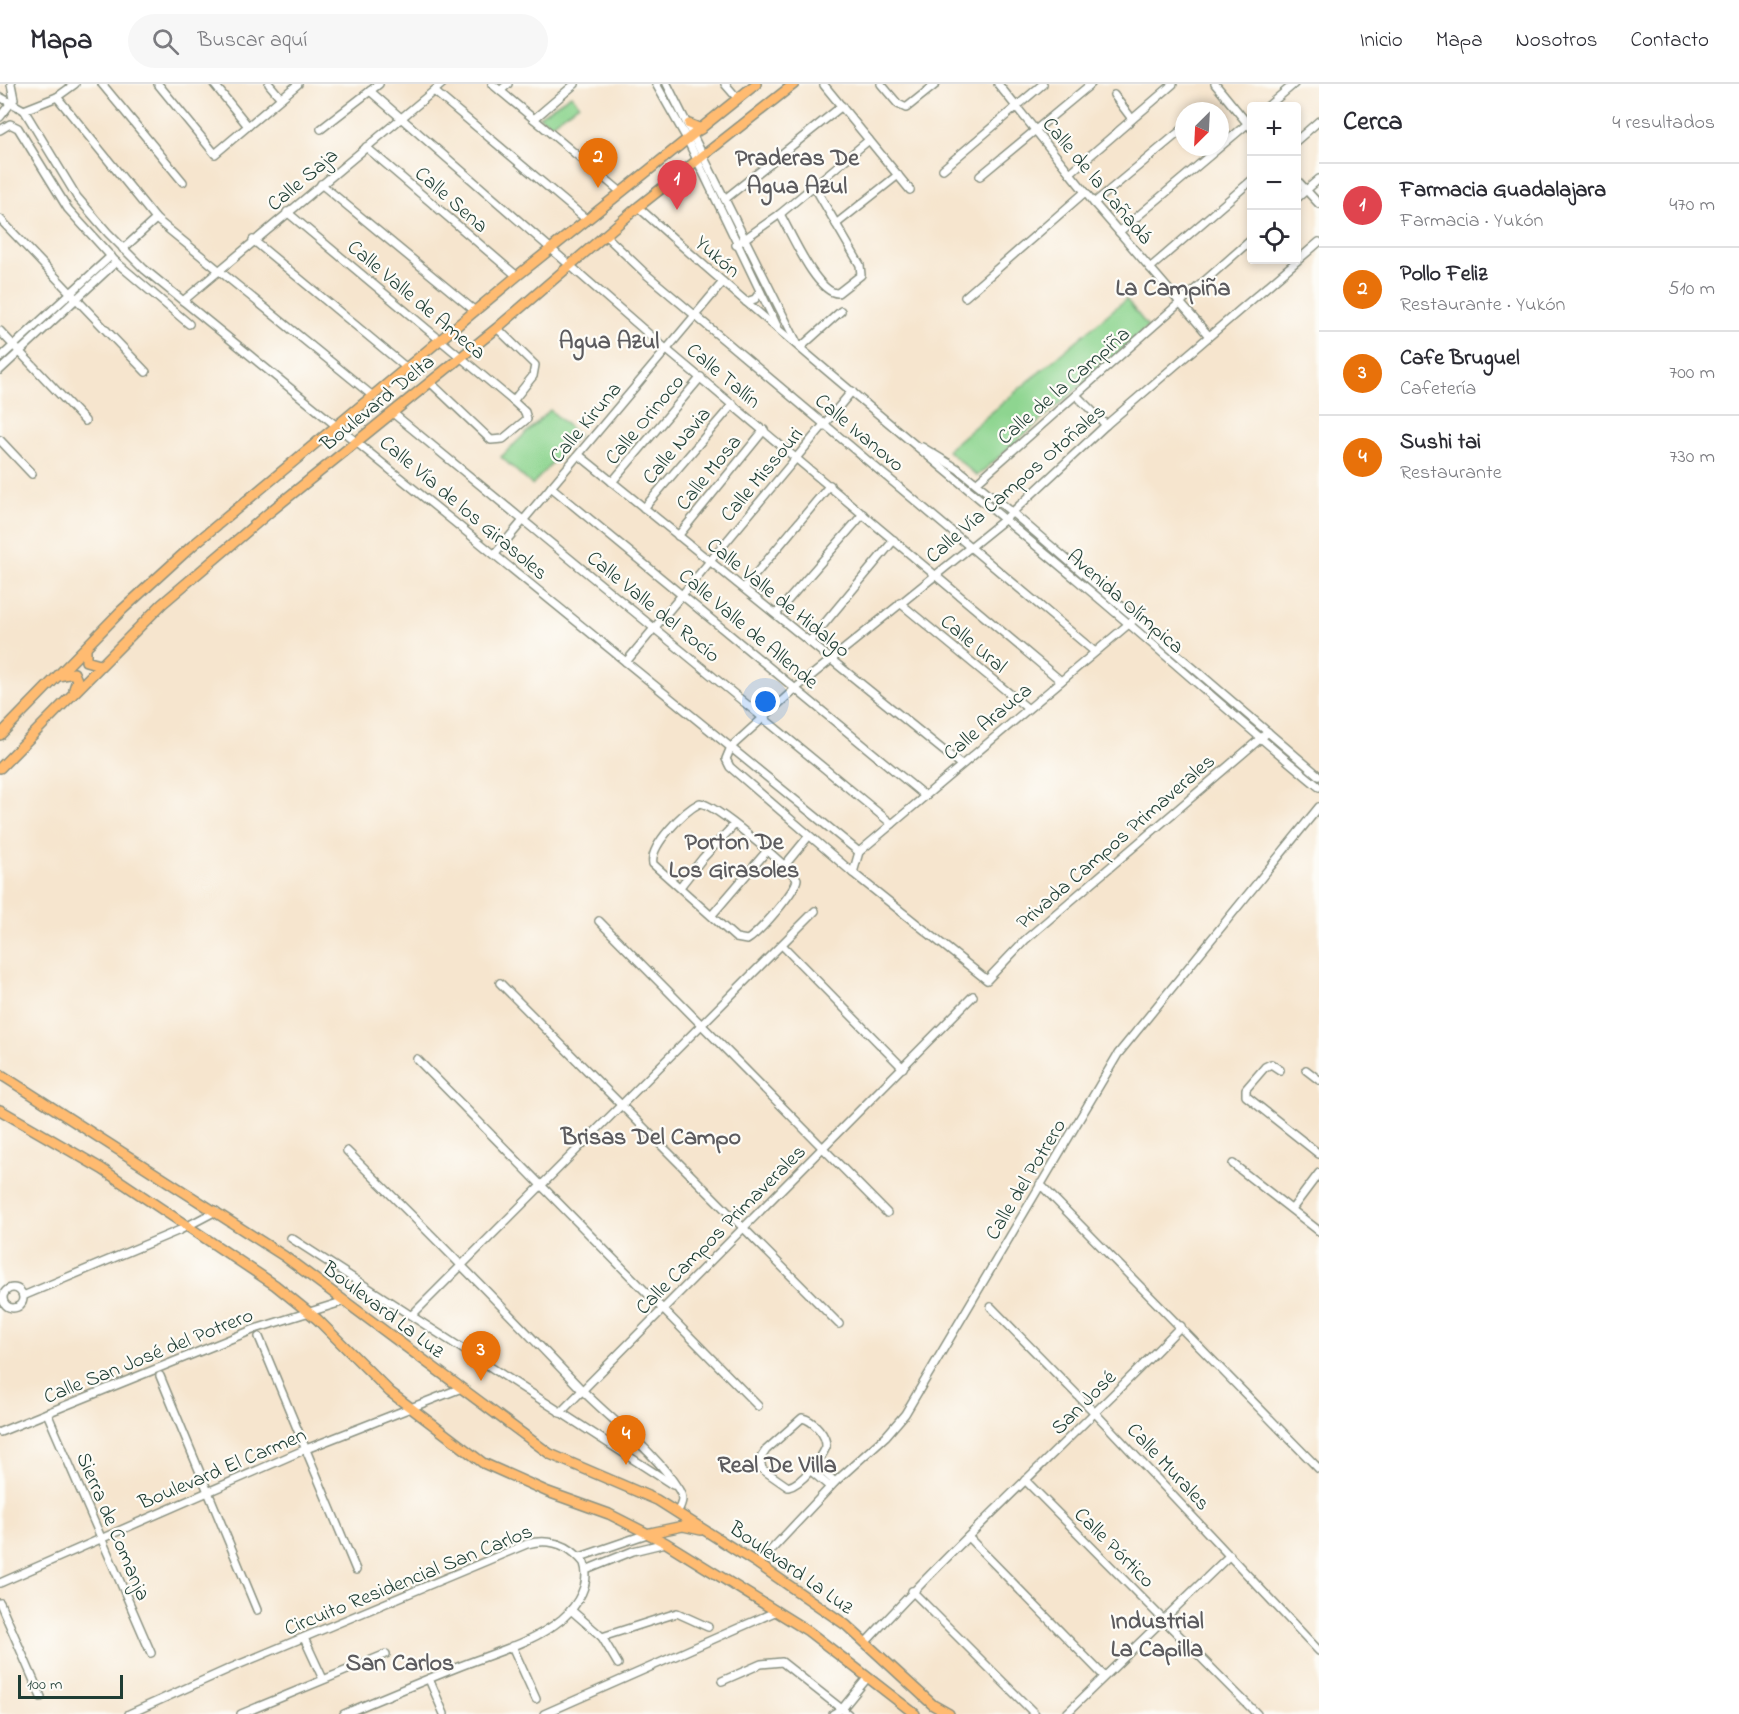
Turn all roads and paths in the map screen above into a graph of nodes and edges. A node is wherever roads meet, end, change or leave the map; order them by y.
1 (11, 84) edge
2 (75, 84) edge
3 (102, 84) edge
4 (158, 84) edge
5 (214, 84) edge
6 (269, 84) edge
7 (298, 84) edge
8 (379, 84) edge
9 (442, 84) edge
10 (492, 84) edge
11 (508, 84) edge
12 (576, 84) edge
13 (656, 84) edge
14 (667, 84) edge
15 (725, 84) edge
16 (756, 84) edge
17 (794, 84) edge
18 (881, 84) edge
19 (936, 84) edge
20 (998, 84) edge
21 (1043, 84) edge
22 (1091, 84) edge
23 (1173, 84) edge
24 (1215, 84) edge
25 (1294, 84) edge
26 (824, 86) edge
27 (64, 87) edge
28 (434, 91) junction
29 (500, 91) junction
30 (370, 92) junction
31 (1114, 95) dead end
32 (0, 97) edge
33 (57, 97) junction
34 (280, 97) junction
35 (738, 99) junction
36 (1273, 102) edge
37 (13, 104) junction
38 (842, 106) junction
39 (1016, 107) junction
40 (24, 110) junction
41 (0, 117) edge
42 (400, 119) junction
43 (534, 119) junction
44 (1132, 119) junction
45 (1247, 121) edge
46 (1319, 122) edge
47 (689, 124) joint
48 (248, 126) junction
49 (1247, 127) edge
50 (321, 129) dead end
51 (0, 130) edge
52 (1035, 130) junction
53 (694, 134) junction
54 (1175, 136) edge
55 (1301, 137) edge
56 (870, 140) junction
57 (366, 147) junction
58 (700, 158) junction
59 (943, 170) dead end
60 (1070, 173) junction
61 (898, 175) junction
62 (980, 176) dead end
63 (1319, 179) edge
64 (183, 182) dead end
65 (1247, 183) edge
66 (321, 184) junction
67 (1301, 184) edge
68 (814, 186) junction
69 (910, 190) dead end
70 (1307, 190) junction
71 (621, 192) junction
72 (1085, 192) junction
73 (1301, 195) edge
74 (725, 199) junction
75 (1094, 203) junction
76 (1319, 204) edge
77 (638, 207) junction
78 (287, 212) junction
79 (780, 214) junction
80 (0, 219) edge
81 (156, 219) junction
82 (587, 220) junction
83 (836, 224) junction
84 (1119, 232) junction
85 (605, 236) junction
86 (746, 239) junction
87 (254, 240) junction
88 (1247, 243) edge
89 (1318, 243) edge
90 (736, 245) junction
91 (123, 249) junction
92 (552, 249) junction
93 (114, 259) junction
94 (570, 265) junction
95 (1150, 268) junction
96 (218, 269) junction
97 (517, 276) junction
98 (723, 282) junction
99 (760, 292) junction
100 (72, 296) junction
101 (965, 297) dead end
102 (183, 301) junction
103 (746, 302) junction
104 (1180, 304) junction
105 (475, 311) junction
106 (841, 311) dead end
107 (697, 315) junction
108 (189, 324) dead end
109 (497, 328) junction
110 (779, 329) junction
111 (0, 331) edge
112 (1209, 336) junction
113 (441, 340) junction
114 (14, 346) junction
115 (799, 346) junction
116 (667, 350) junction
117 (21, 352) junction
118 (461, 357) junction
119 (0, 358) edge
120 (408, 369) junction
121 (0, 370) edge
122 (146, 372) dead end
123 (701, 377) junction
124 (430, 383) junction
125 (852, 391) junction
126 (1076, 395) junction
127 (374, 397) junction
128 (513, 401) junction
129 (733, 404) junction
130 (394, 414) junction
131 (84, 421) dead end
132 (825, 423) junction
133 (339, 425) junction
134 (1106, 425) junction
135 (764, 430) junction
136 (0, 440) edge
137 (358, 441) junction
138 (912, 441) junction
139 (579, 455) junction
140 (797, 458) junction
141 (32, 474) dead end
142 (612, 482) junction
143 (976, 483) junction
144 (830, 485) junction
145 (551, 487) junction
146 (644, 508) junction
147 (1013, 513) junction
148 (863, 514) junction
149 (523, 520) junction
150 (1004, 520) junction
151 (678, 536) junction
152 (894, 540) junction
153 (971, 548) junction
154 (495, 554) junction
155 (710, 561) junction
156 (935, 575) junction
157 (744, 588) junction
158 (681, 593) junction
159 (900, 603) junction
160 (776, 614) junction
161 (1137, 617) junction
162 (1128, 624) junction
163 (653, 627) junction
164 (809, 642) junction
165 (87, 646) junction
166 (1095, 652) junction
167 (830, 660) junction
168 (626, 662) junction
169 (100, 665) junction
170 (57, 676) junction
171 (1061, 681) junction
172 (796, 688) junction
173 (72, 693) junction
174 (1027, 708) junction
175 (762, 717) junction
176 (1268, 732) junction
177 (0, 735) edge
178 (1259, 738) junction
179 (731, 747) junction
180 (960, 764) junction
181 (0, 768) edge
182 (1319, 776) edge
183 (1319, 787) edge
184 (925, 796) junction
185 (1319, 807) edge
186 (892, 824) junction
187 (734, 825) junction
188 (808, 837) junction
189 (766, 852) junction
190 (859, 852) junction
191 (785, 866) junction
192 (853, 873) junction
193 (680, 887) junction
194 (815, 911) dead end
195 (712, 915) junction
196 (599, 921) dead end
197 (783, 946) junction
198 (500, 983) dead end
199 (973, 996) dead end
200 (703, 1027) junction
201 (417, 1059) dead end
202 (903, 1068) junction
203 (1280, 1070) dead end
204 (1306, 1070) dead end
205 (0, 1074) edge
206 (1319, 1080) edge
207 (623, 1107) junction
208 (0, 1110) edge
209 (823, 1149) junction
210 (347, 1151) dead end
211 (1319, 1154) edge
212 (1233, 1164) dead end
213 (1319, 1173) edge
214 (1040, 1184) junction
215 (542, 1185) junction
216 (1292, 1209) junction
217 (216, 1211) junction
218 (887, 1213) dead end
219 (190, 1226) junction
220 (744, 1230) junction
221 (1319, 1231) edge
222 (291, 1238) dead end
223 (462, 1264) junction
224 (23, 1296) junction
225 (345, 1301) junction
226 (2, 1304) edge
227 (991, 1307) dead end
228 (663, 1309) junction
229 (310, 1313) junction
230 (412, 1316) junction
231 (839, 1324) dead end
232 (1181, 1326) junction
233 (259, 1337) dead end
234 (160, 1376) dead end
235 (459, 1389) junction
236 (582, 1390) junction
237 (411, 1406) junction
238 (758, 1406) dead end
239 (47, 1413) junction
240 (560, 1413) junction
241 (1096, 1414) junction
242 (0, 1432) edge
243 (306, 1449) junction
244 (812, 1467) junction
245 (1319, 1468) edge
246 (1025, 1480) junction
247 (833, 1484) junction
248 (678, 1488) junction
249 (208, 1491) junction
250 (678, 1511) junction
251 (668, 1528) junction
252 (650, 1533) junction
253 (712, 1534) junction
254 (968, 1537) junction
255 (101, 1538) junction
256 (628, 1541) junction
257 (666, 1543) junction
258 (633, 1551) junction
259 (1230, 1555) junction
260 (580, 1557) junction
261 (758, 1564) junction
262 (356, 1570) dead end
263 (586, 1570) junction
264 (0, 1583) edge
265 (912, 1591) junction
266 (0, 1603) edge
267 (257, 1610) dead end
268 (571, 1610) junction
269 (777, 1611) junction
270 (1162, 1618) junction
271 (708, 1627) dead end
272 (602, 1637) junction
273 (304, 1638) junction
274 (866, 1642) junction
275 (512, 1646) junction
276 (1319, 1651) edge
277 (151, 1653) dead end
278 (386, 1654) dead end
279 (618, 1664) dead end
280 (1103, 1675) junction
281 (868, 1677) junction
282 (323, 1679) junction
283 (429, 1679) junction
284 (722, 1681) dead end
285 (923, 1695) junction
286 (41, 1697) dead end
287 (536, 1700) dead end
288 (842, 1709) junction
289 (913, 1712) edge
290 (129, 1714) edge
291 (241, 1714) edge
292 (345, 1714) edge
293 (444, 1714) edge
294 (544, 1714) edge
295 (833, 1714) edge
296 (848, 1714) edge
297 (950, 1714) edge
298 (1035, 1714) edge
299 (1066, 1714) edge
300 (1257, 1714) edge

1 - 37 street
2 - 27 street
3 - 64 street
4 - 48 street
5 - 48 street
6 - 34 street
7 - 34 street
8 - 30 street
9 - 28 street, Calle Saja
10 - 29 street
11 - 29 street
12 - 43 street
13 - 53 street, Avenida Olímpica
14 - 47 street
15 - 35 street
16 - 35 main road, Boulevard Delta
17 - 58 main road, Boulevard Delta
18 - 19 street
20 - 39 street, Calle de la Cañadá
21 - 39 street
22 - 52 street
23 - 44 street
24 - 45 street
25 - 36 street
26 - 38 street
27 - 33 street
28 - 42 street, Calle Saja
28 - 82 street
29 - 43 street
30 - 42 street, Calle Tallín
30 - 50 street
31 - 44 street
32 - 37 street
33 - 40 street
33 - 81 street
34 - 48 street
35 - 53 main road, Boulevard Delta
37 - 40 street
37 - 41 street
38 - 56 street
38 - 74 street
39 - 52 street, Calle de la Cañadá
39 - 59 street
40 - 91 street, Calle Vía de los Girasoles
42 - 57 street, Calle Saja
42 - 92 street, Calle Tallín
43 - 71 street
44 - 60 street
46 - 55 street
47 - 53 main road
49 - 84 street
51 - 93 street
52 - 60 street, Calle de la Cañadá
52 - 62 street
53 - 58 street, Avenida Olímpica
53 - 71 main road, Boulevard Delta
54 - 75 street
56 - 61 street
56 - 68 street
57 - 66 street, Calle Saja
57 - 97 street, Calle Sena
58 - 74 street, Avenida Olímpica
58 - 77 main road, Boulevard Delta
58 - 90 street, Avenida Olímpica
60 - 72 street, Calle de la Cañadá
61 - 69 street
61 - 83 street
63 - 70 street
65 - 95 street
66 - 78 street, Calle Saja
66 - 105 street
67 - 70 street
68 - 79 street
68 - 83 street
70 - 73 street
70 - 76 street
71 - 82 main road, Boulevard Delta
72 - 75 street, Calle de la Cañadá
72 - 101 street
74 - 86 street, Avenida Olímpica
75 - 84 street, Calle de la Cañadá
77 - 85 main road, Boulevard Delta
77 - 98 street, Yukón
78 - 87 street, Calle Saja
78 - 113 street, Calle Valle de Ameca
79 - 83 street
79 - 86 street
80 - 100 street
81 - 91 street
81 - 96 street
82 - 92 main road, Boulevard Delta
84 - 95 street, Calle de la Cañadá
85 - 94 main road, Boulevard Delta
85 - 107 street, Calle Ivanovo
86 - 90 street
86 - 115 street, Avenida Olímpica
87 - 96 street, Calle Saja
87 - 120 street
88 - 104 street, Calle de la Campiña
89 - 112 street, Calle Vía Campos Otoñales
90 - 99 street, Avenida Olímpica
91 - 102 street, Calle Vía de los Girasoles
92 - 94 street, Calle Tallín
92 - 97 main road, Boulevard Delta
93 - 100 street
93 - 108 street
94 - 109 main road, Boulevard Delta
94 - 116 street, Calle Tallín
95 - 104 street, Calle de la Cañadá
96 - 102 street, Calle Saja
96 - 127 street
97 - 105 main road, Boulevard Delta
98 - 103 street, Yukón
98 - 107 street, Calle Kiruna
99 - 103 street
99 - 110 street, Avenida Olímpica
100 - 114 street
100 - 117 street
100 - 122 street
102 - 133 street, Calle Vía de los Girasoles
103 - 110 street, Yukón
104 - 112 street, Calle de la Cañadá
104 - 126 street, Calle de la Campiña
105 - 113 main road, Boulevard Delta
106 - 115 street
107 - 116 street, Calle Kiruna
107 - 132 street, Calle Ivanovo
109 - 118 main road, Boulevard Delta
109 - 128 street
110 - 115 street, Avenida Olímpica
111 - 114 street
112 - 134 street, Calle Vía Campos Otoñales
113 - 118 street, Calle Valle de Ameca
113 - 120 main road, Boulevard Delta
114 - 117 street
114 - 119 street
115 - 125 street, Avenida Olímpica
116 - 123 street, Calle Tallín
116 - 139 street, Calle Kiruna
117 - 121 street
117 - 131 street
118 - 124 main road, Boulevard Delta
118 - 128 street, Calle Valle de Ameca
120 - 127 main road, Boulevard Delta
123 - 129 street, Calle Tallín
123 - 142 street, Calle Orinoco
124 - 128 street, Calle Valle de Ameca
124 - 130 main road, Boulevard Delta
125 - 132 street, Calle Missouri
125 - 138 street, Avenida Olímpica
126 - 134 street
126 - 143 street, Calle de la Campiña
127 - 133 main road, Boulevard Delta
129 - 135 street, Calle Tallín
129 - 146 street, Calle Navia
130 - 137 main road, Boulevard Delta
130 - 149 street, Calle Valle del Rocío
132 - 140 street, Calle Missouri
132 - 153 street, Calle Ivanovo
133 - 137 street, Calle Vía de los Girasoles
133 - 165 main road, Boulevard Delta
134 - 147 street, Calle Vía Campos Otoñales
135 - 140 street, Calle Tallín
135 - 151 street, Calle Mosa
136 - 141 street
137 - 154 street, Calle Vía de los Girasoles
137 - 169 main road, Boulevard Delta
138 - 143 street, Avenida Olímpica
138 - 150 street, Avenida Olímpica
139 - 142 street, Calle Valle de Hidalgo
139 - 145 street, Calle Kiruna
140 - 144 street, Calle Tallín
140 - 155 street, Calle Missouri
142 - 146 street, Calle Valle de Hidalgo
143 - 147 street, Avenida Olímpica
144 - 148 street, Calle Tallín
144 - 157 street
145 - 149 street, Calle Kiruna
145 - 158 street, Calle Valle de Allende
146 - 151 street, Calle Valle de Hidalgo
147 - 150 street, Calle Vía Campos Otoñales
147 - 161 street, Avenida Olímpica
148 - 152 street, Calle Tallín
148 - 160 street
149 - 154 street, Calle Kiruna
149 - 163 street, Calle Valle del Rocío
150 - 153 street, Calle Vía Campos Otoñales
150 - 162 street, Avenida Olímpica
151 - 155 street, Calle Valle de Hidalgo
152 - 156 street, Calle Tallín
152 - 164 street
153 - 156 street, Calle Vía Campos Otoñales
153 - 166 street, Calle Ivanovo
154 - 168 street, Calle Vía de los Girasoles
155 - 157 street, Calle Valle de Hidalgo
155 - 158 street, Calle Missouri
156 - 159 street, Calle Vía Campos Otoñales
156 - 171 street, Calle Tallín
157 - 160 street, Calle Valle de Hidalgo
158 - 163 street, Calle Missouri
158 - 172 street, Calle Valle de Allende
159 - 167 street, Calle Vía Campos Otoñales
159 - 174 street, Calle Ural
160 - 164 street, Calle Valle de Hidalgo
161 - 162 street, Calle Arauca
161 - 176 street, Avenida Olímpica
162 - 166 street, Calle Arauca
162 - 178 street, Avenida Olímpica
163 - 168 street, Calle Missouri
163 - 175 street, Calle Valle del Rocío
164 - 167 street, Calle Valle de Hidalgo
165 - 169 main road
165 - 170 main road, Boulevard Delta
166 - 171 street, Calle Arauca
167 - 172 street, Calle Vía Campos Otoñales
167 - 180 street, Calle Valle de Hidalgo
168 - 179 street, Calle Vía de los Girasoles
169 - 173 main road, Boulevard Delta
170 - 173 main road
170 - 177 main road, Boulevard Delta
171 - 174 street, Calle Arauca
172 - 175 street, Calle Vía Campos Otoñales
172 - 184 street, Calle Valle de Allende
173 - 181 main road, Boulevard Delta
174 - 180 street, Calle Arauca
175 - 179 street, Calle Vía Campos Otoñales
175 - 186 street, Calle Valle del Rocío
176 - 178 street, Privada Campos Primaverales
176 - 182 street, Avenida Olímpica
178 - 183 street, Avenida Olímpica
178 - 192 street, Privada Campos Primaverales
179 - 188 street
179 - 190 street, Calle Vía de los Girasoles
180 - 184 street, Calle Arauca
184 - 186 street, Calle Arauca
185 - 214 street, Calle del Potrero
186 - 190 street, Calle Arauca
187 - 189 street
187 - 193 street
187 - 193 street
188 - 191 street
188 - 192 street
189 - 191 street
189 - 195 street
190 - 192 street
191 - 195 street
193 - 195 street
194 - 197 street
196 - 200 street
197 - 200 street
197 - 202 street
198 - 207 street
199 - 202 street
200 - 207 street
200 - 209 street
201 - 215 street
202 - 209 street, Calle Campos Primaverales
203 - 211 street
204 - 206 street
205 - 217 main road, Boulevard La Luz
207 - 215 street
207 - 220 street
208 - 219 main road, Boulevard La Luz
209 - 218 street
209 - 220 street, Calle Campos Primaverales
210 - 223 street
212 - 216 street
213 - 216 street
214 - 232 street
214 - 247 street, Calle del Potrero
215 - 223 street
215 - 228 street
216 - 221 street
217 - 219 street
217 - 225 main road, Boulevard La Luz
219 - 224 street
219 - 229 main road, Boulevard La Luz
220 - 228 street, Calle Campos Primaverales
220 - 231 street
222 - 230 street
223 - 230 street
223 - 236 street
224 - 226 street
224 - 226 street
225 - 229 street, Calle San José del Potrero
225 - 235 main road, Boulevard La Luz
227 - 241 street, Calle Murales
228 - 236 street, Calle Campos Primaverales
228 - 238 street
229 - 237 main road, Boulevard La Luz
229 - 239 street, Calle San José del Potrero
230 - 240 street
232 - 241 street, San José
232 - 245 street
233 - 243 street
234 - 249 street
235 - 237 street, Boulevard El Carmen
235 - 250 main road, Boulevard La Luz
236 - 240 street, Calle Campos Primaverales
236 - 248 street
237 - 243 street, Boulevard El Carmen
237 - 252 main road, Boulevard La Luz
239 - 242 street, Calle San José del Potrero
239 - 255 street, Sierra de Comanja
240 - 248 street
241 - 246 street, San José
241 - 259 street, Calle Murales
243 - 249 street, Boulevard El Carmen
243 - 262 street
244 - 244 street
244 - 247 street
246 - 254 street, San José
246 - 270 street, Calle Pórtico
247 - 261 street, Calle del Potrero
248 - 250 street
249 - 255 street, Boulevard El Carmen
249 - 267 street
250 - 251 main road
250 - 253 main road, Boulevard La Luz
251 - 252 main road
251 - 253 main road
251 - 257 main road
252 - 256 street
252 - 257 main road, Boulevard La Luz
253 - 261 main road, Boulevard La Luz
254 - 265 street, San José
254 - 280 street
255 - 264 street, Boulevard El Carmen
255 - 277 street, Sierra de Comanja
256 - 258 street
256 - 260 street
257 - 258 street
257 - 269 main road, Boulevard La Luz
258 - 263 street
259 - 270 street
259 - 276 street, Calle Murales
260 - 263 street
260 - 273 street, Circuito Residencial San Carlos
261 - 274 main road, Boulevard La Luz
263 - 268 street
265 - 274 street, San José
265 - 298 street
266 - 286 street
268 - 272 street
268 - 275 street
269 - 281 main road, Boulevard La Luz
269 - 294 street
270 - 280 street
270 - 300 street, Calle Pórtico
271 - 272 street
272 - 279 street
273 - 282 street
273 - 290 street, Circuito Residencial San Carlos
274 - 285 main road, Boulevard La Luz
275 - 283 street
275 - 287 street
278 - 282 street
280 - 299 street
281 - 288 street
281 - 289 main road, Boulevard La Luz
282 - 291 street
283 - 292 street
283 - 293 street
284 - 288 street
285 - 289 main road
285 - 297 main road, Boulevard La Luz
288 - 295 street
288 - 296 street

